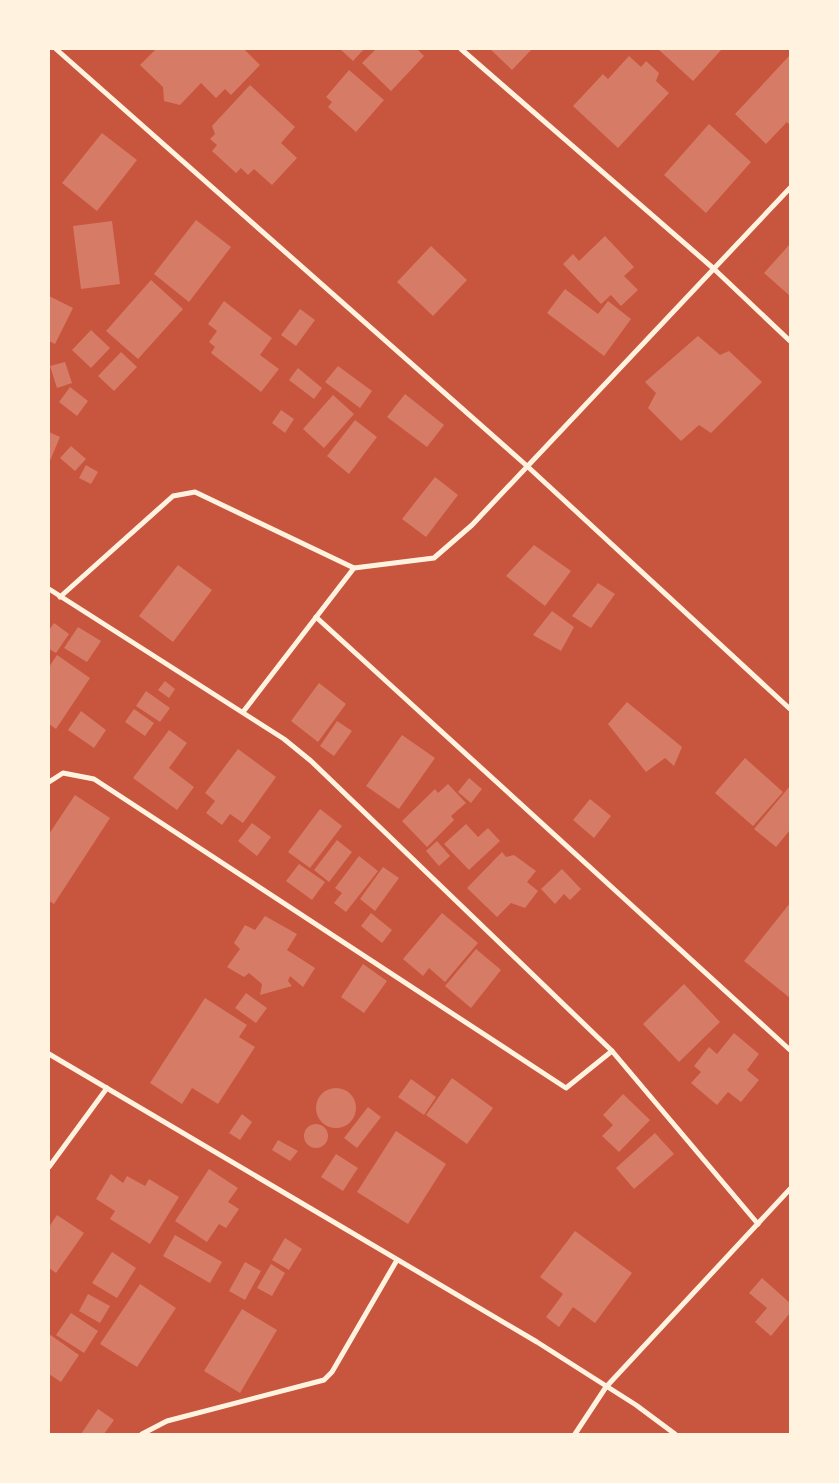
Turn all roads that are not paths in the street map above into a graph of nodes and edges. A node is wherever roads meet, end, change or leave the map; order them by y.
1 (56, 49) edge
2 (461, 49) edge
3 (790, 188) edge
4 (713, 268) junction
5 (790, 341) edge
6 (527, 466) junction
7 (354, 568) junction
8 (49, 589) edge
9 (60, 597) junction
10 (316, 617) junction
11 (790, 709) edge
12 (243, 712) junction
13 (49, 782) edge
14 (790, 1050) edge
15 (612, 1051) junction
16 (49, 1054) edge
17 (107, 1088) junction
18 (49, 1167) edge
19 (790, 1189) edge
20 (758, 1224) junction
21 (397, 1260) junction
22 (606, 1387) junction
23 (142, 1434) edge
24 (575, 1434) edge
25 (675, 1434) edge

1 - 6 street
2 - 4 street
3 - 4 street
4 - 5 street
4 - 6 street
6 - 7 street
6 - 11 street
7 - 9 street
7 - 10 street
8 - 9 street
9 - 12 street
10 - 12 street
10 - 14 street
12 - 15 street
13 - 15 street
15 - 20 street
16 - 17 street
17 - 18 street
17 - 21 street
19 - 20 street
20 - 22 street
21 - 22 street
21 - 23 street
22 - 24 street
22 - 25 street

